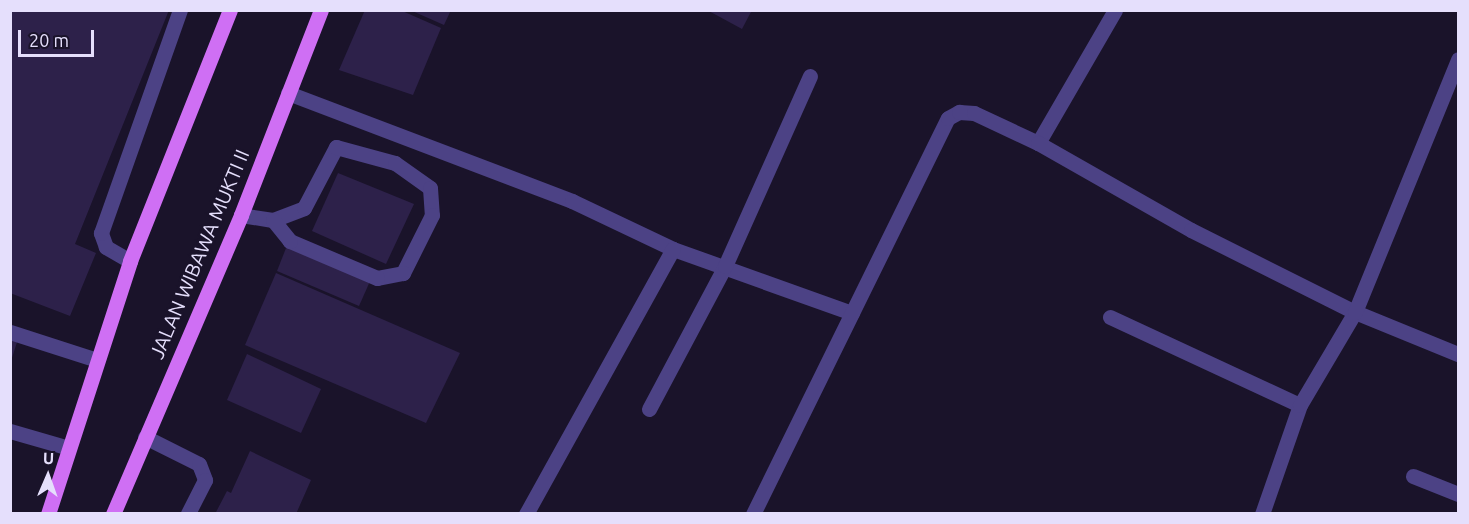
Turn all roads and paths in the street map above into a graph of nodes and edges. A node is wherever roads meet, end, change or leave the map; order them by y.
1 (180, 10) edge
2 (230, 10) edge
3 (321, 10) edge
4 (1115, 10) edge
5 (1458, 59) edge
6 (810, 76) dead end
7 (288, 93) junction
8 (1038, 143) junction
9 (241, 215) junction
10 (273, 220) junction
11 (673, 249) junction
12 (130, 261) junction
13 (725, 266) junction
14 (1355, 312) junction
15 (852, 313) junction
16 (1110, 317) dead end
17 (10, 332) edge
18 (1458, 354) edge
19 (98, 360) junction
20 (1300, 405) junction
21 (649, 409) dead end
22 (10, 431) edge
23 (145, 437) junction
24 (69, 448) junction
25 (1413, 476) dead end
26 (1458, 494) edge
27 (117, 512) edge
28 (48, 513) edge
29 (188, 513) edge
30 (526, 513) edge
31 (753, 513) edge
32 (1262, 513) edge

1 - 12 street
2 - 12 main road
3 - 7 main road, JALAN WIBAWA MUKTI II
4 - 8 street
5 - 14 street
6 - 13 street
7 - 9 main road, JALAN WIBAWA MUKTI II
7 - 11 street
8 - 14 street
8 - 15 street
9 - 10 street
9 - 23 main road, JALAN WIBAWA MUKTI II
10 - 10 street
11 - 13 street
11 - 30 street
12 - 19 main road
13 - 15 street
13 - 21 street
14 - 18 street
14 - 20 street
15 - 31 street
16 - 20 street
17 - 19 street
19 - 24 main road
20 - 32 street
22 - 24 street
23 - 27 main road, JALAN WIBAWA MUKTI II
23 - 29 street
24 - 28 main road
25 - 26 street

